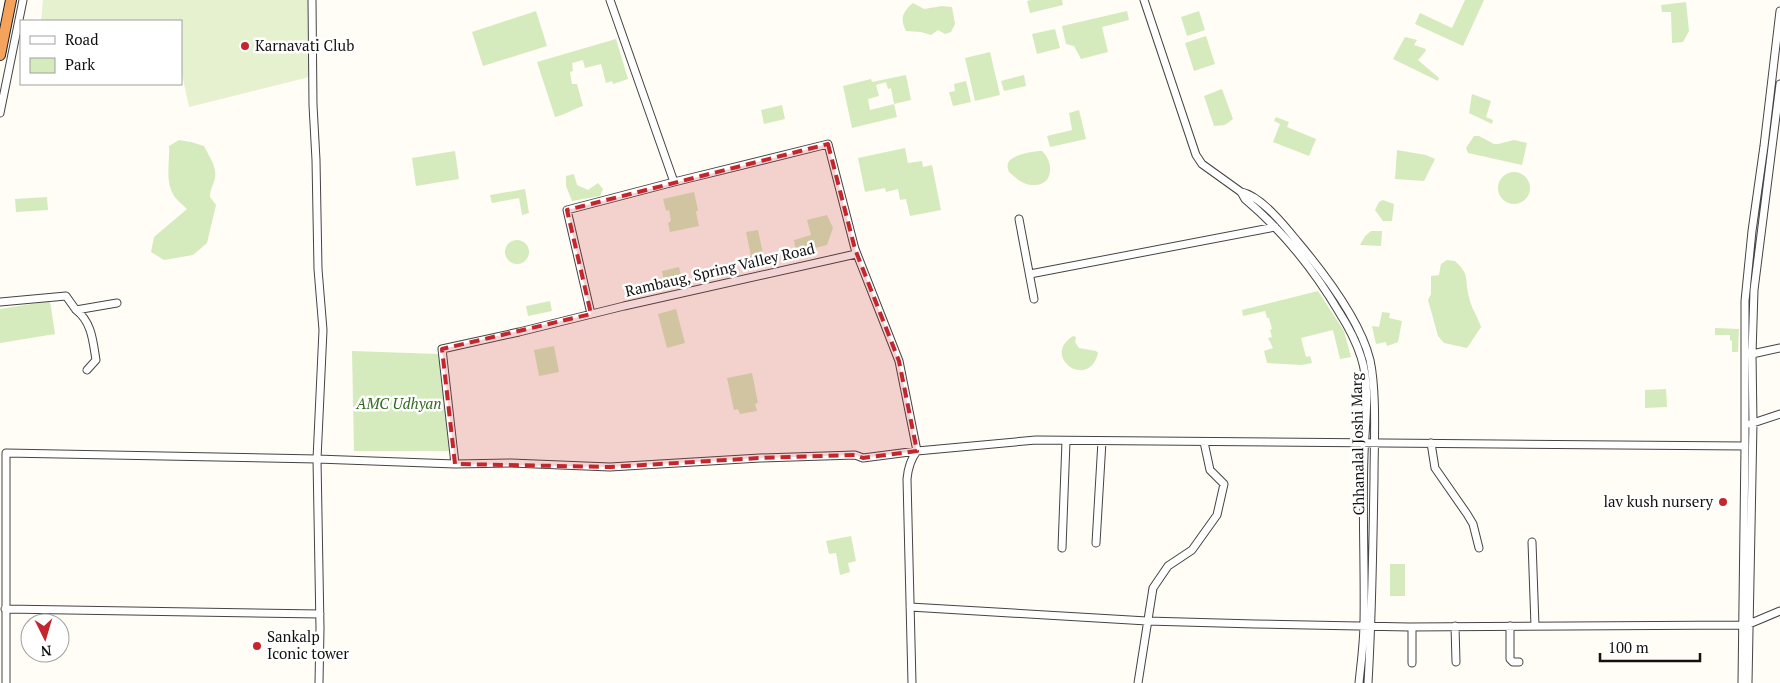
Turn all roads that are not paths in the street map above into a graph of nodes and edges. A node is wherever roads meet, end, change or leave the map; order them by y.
1 (11, 0) edge
2 (23, 0) edge
3 (312, 0) edge
4 (610, 0) edge
5 (1144, 0) edge
6 (1780, 11) edge
7 (0, 55) edge
8 (1780, 84) edge
9 (0, 113) edge
10 (674, 182) junction
11 (1241, 192) junction
12 (1020, 219) dead end
13 (1275, 227) junction
14 (856, 254) junction
15 (1030, 274) junction
16 (1034, 299) dead end
17 (0, 302) edge
18 (117, 303) dead end
19 (76, 310) junction
20 (591, 314) junction
21 (1780, 348) edge
22 (1748, 353) junction
23 (1365, 358) junction
24 (87, 370) dead end
25 (1780, 414) edge
26 (1753, 423) junction
27 (1745, 426) junction
28 (1066, 441) junction
29 (1102, 441) junction
30 (1204, 442) junction
31 (1365, 442) junction
32 (1374, 442) junction
33 (1431, 442) junction
34 (1745, 446) junction
35 (917, 451) junction
36 (3, 453) edge
37 (317, 459) junction
38 (456, 464) junction
39 (1532, 542) dead end
40 (1096, 543) dead end
41 (1062, 548) dead end
42 (1478, 548) dead end
43 (910, 607) junction
44 (5, 609) junction
45 (1780, 611) edge
46 (320, 614) junction
47 (1147, 621) junction
48 (1368, 625) junction
49 (1746, 625) junction
50 (1455, 626) junction
51 (1510, 626) junction
52 (1535, 626) junction
53 (1412, 627) junction
54 (1456, 662) dead end
55 (1519, 662) dead end
56 (1412, 663) dead end
57 (6, 683) edge
58 (319, 683) edge
59 (912, 683) edge
60 (1138, 683) edge
61 (1359, 683) edge
62 (1368, 683) edge
63 (1742, 683) edge
64 (1748, 683) edge

1 - 7 highway
2 - 9 street
3 - 37 street
4 - 10 street
5 - 11 street, Chhanalal Joshi Marg
6 - 22 street
8 - 22 street
10 - 14 street
10 - 20 street
11 - 13 street, Chhanalal Joshi Marg
11 - 23 street, Chhanalal Joshi Marg
12 - 15 street
13 - 15 street
13 - 23 street, Chhanalal Joshi Marg
14 - 20 street, Rambaug, Spring Valley Road
14 - 35 street
15 - 16 street
17 - 19 street
18 - 19 street
19 - 24 street
20 - 38 street, Rambaug, Spring Valley Road
21 - 22 street
22 - 26 street
22 - 27 street
23 - 31 street, Chhanalal Joshi Marg
23 - 32 street, Chhanalal Joshi Marg
25 - 26 street
26 - 27 street
26 - 49 street
27 - 34 street
28 - 29 street
28 - 35 street
28 - 41 street
29 - 30 street
29 - 40 street
30 - 31 street
30 - 47 street
31 - 32 street
31 - 48 street, Chhanalal Joshi Marg
32 - 33 street
32 - 48 street, Chhanalal Joshi Marg
33 - 34 street
33 - 42 street
34 - 49 street
35 - 38 street
35 - 43 street
36 - 37 street
36 - 44 street
37 - 38 street
37 - 46 street
39 - 52 street
43 - 47 street
43 - 59 street
44 - 46 street
44 - 57 street
45 - 49 street
46 - 58 street
47 - 48 street
47 - 60 street
48 - 53 street
48 - 61 street, Chhanalal Joshi Marg
48 - 62 street, Chhanalal Joshi Marg
49 - 52 street
49 - 63 street
49 - 64 street
50 - 51 street
50 - 53 street
50 - 54 street
51 - 52 street
51 - 55 street
53 - 56 street

